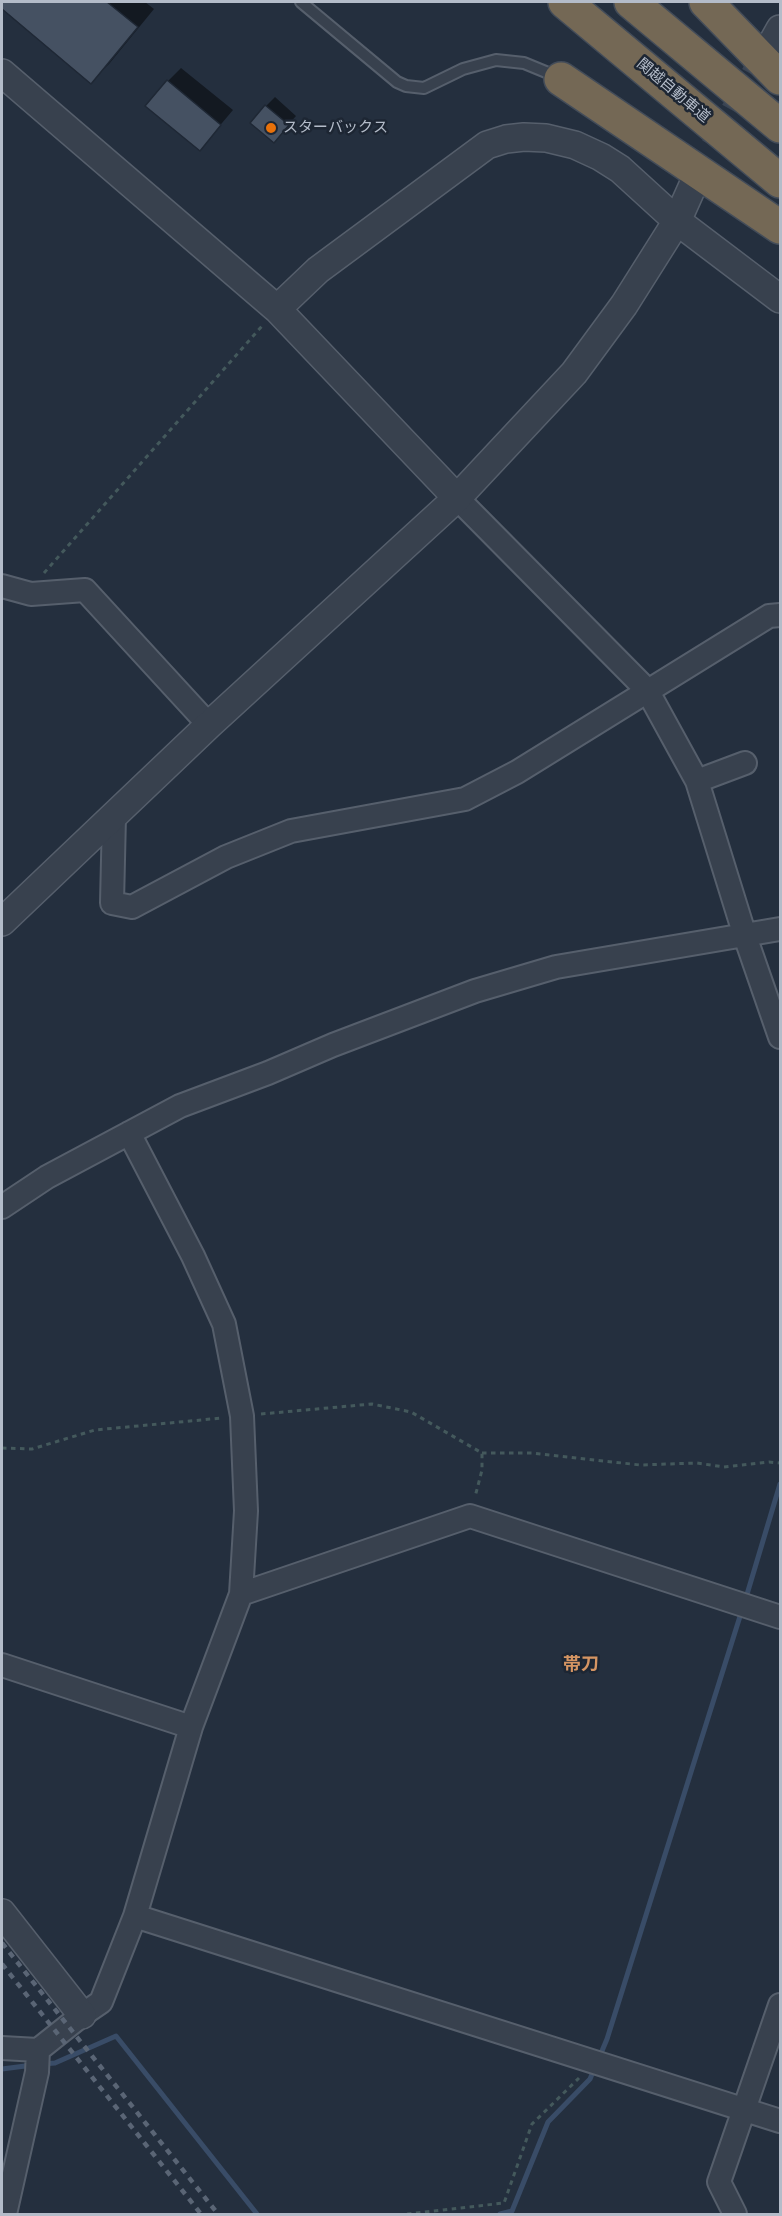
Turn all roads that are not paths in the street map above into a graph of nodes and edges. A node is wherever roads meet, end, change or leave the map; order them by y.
1 (301, 2) edge
2 (565, 2) edge
3 (631, 2) edge
4 (706, 2) edge
5 (2, 73) edge
6 (780, 78) edge
7 (561, 79) joint
8 (780, 126) edge
9 (780, 181) edge
10 (694, 183) tunnel mouth
11 (677, 221) junction
12 (780, 227) edge
13 (780, 299) edge
14 (277, 309) junction
15 (457, 498) junction
16 (3, 592) edge
17 (780, 615) edge
18 (647, 690) junction
19 (209, 725) junction
20 (745, 763) dead end
21 (697, 781) junction
22 (114, 816) junction
23 (2, 922) edge
24 (780, 929) edge
25 (745, 936) junction
26 (780, 1037) edge
27 (129, 1133) junction
28 (2, 1207) edge
29 (241, 1594) junction
30 (780, 1617) edge
31 (2, 1665) edge
32 (191, 1727) junction
33 (2, 1913) edge
34 (135, 1916) junction
35 (780, 2005) edge
36 (81, 2015) junction
37 (2, 2048) edge
38 (38, 2060) junction
39 (745, 2109) junction
40 (780, 2121) edge
41 (5, 2214) edge
42 (735, 2214) edge

1 - 7 lane
2 - 9 highway, 関越自動車道
3 - 8 highway
4 - 6 highway
5 - 14 street
7 - 12 highway
10 - 11 street
11 - 13 street
11 - 14 street
11 - 15 street
14 - 15 street
15 - 18 street
15 - 19 street
16 - 19 street
17 - 18 street
18 - 21 street
18 - 22 street
19 - 22 street
20 - 21 street
21 - 25 street
22 - 23 street
24 - 25 street
25 - 26 street
25 - 27 street
27 - 28 street
27 - 29 street
29 - 30 street
29 - 32 street
31 - 32 street
32 - 34 street
33 - 36 street
34 - 36 street
34 - 39 street
35 - 39 street
36 - 38 street
37 - 38 street
38 - 41 street
39 - 40 street
39 - 42 street

